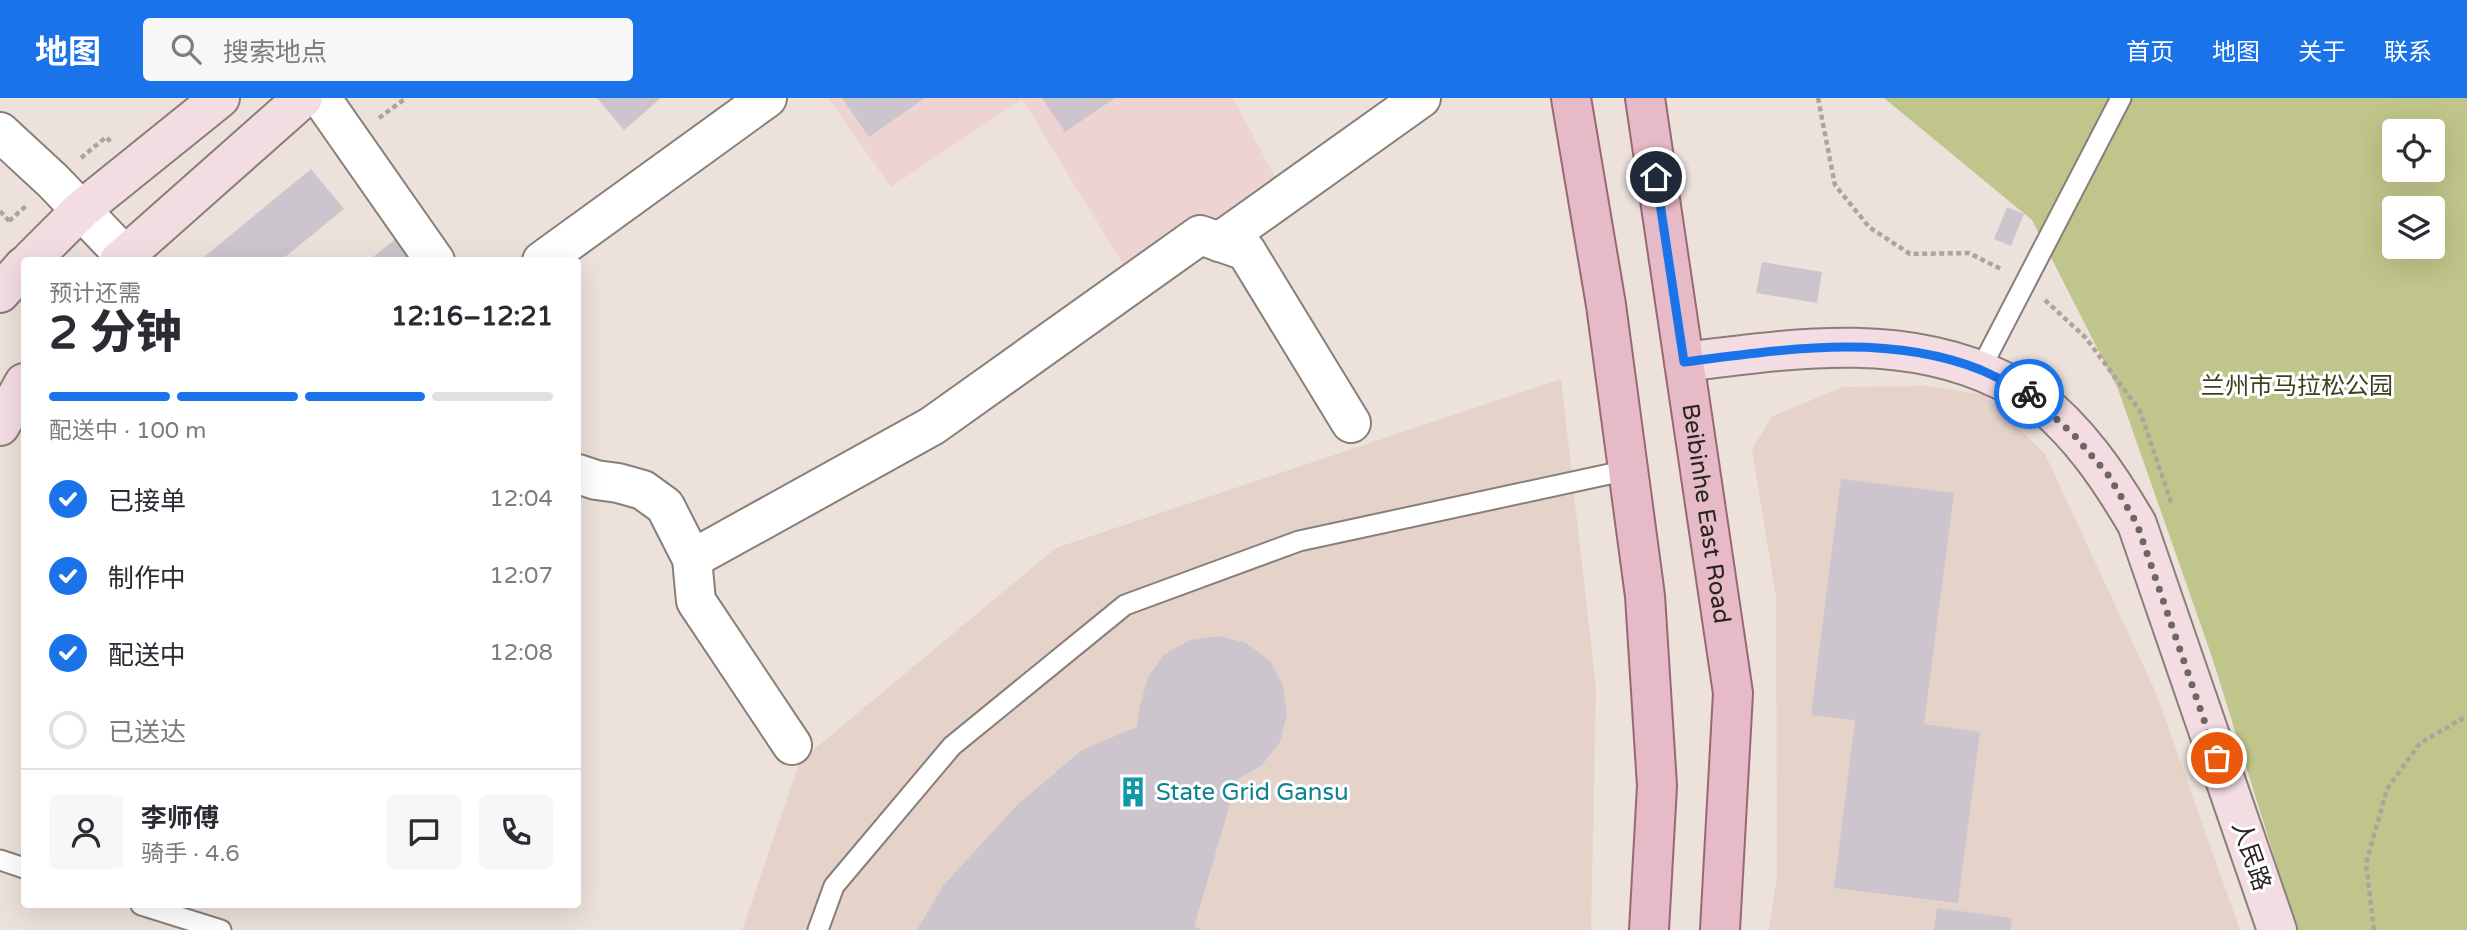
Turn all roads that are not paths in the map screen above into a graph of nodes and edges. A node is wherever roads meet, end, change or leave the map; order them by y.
1 (220, 98) edge
2 (303, 98) edge
3 (321, 98) edge
4 (767, 98) edge
5 (1421, 98) edge
6 (1571, 98) edge
7 (1645, 98) edge
8 (2121, 98) edge
9 (0, 132) edge
10 (81, 210) junction
11 (1219, 242) junction
12 (34, 257) edge
13 (121, 257) edge
14 (123, 257) edge
15 (432, 257) edge
16 (548, 257) edge
17 (21, 269) edge
18 (0, 293) edge
19 (1684, 362) junction
20 (1980, 370) junction
21 (21, 388) edge
22 (1351, 422) dead end
23 (0, 426) edge
24 (1629, 470) junction
25 (581, 475) edge
26 (692, 558) junction
27 (792, 745) dead end
28 (0, 860) edge
29 (21, 867) edge
30 (151, 908) edge
31 (221, 930) edge
32 (818, 930) edge
33 (1649, 930) edge
34 (1720, 930) edge
35 (2277, 930) edge

1 - 10 street
2 - 14 street
3 - 15 street
4 - 16 street
5 - 11 street
6 - 24 main road
7 - 19 main road, Beibinhe East Road
8 - 20 lane
9 - 10 street
10 - 12 street
10 - 13 street
11 - 22 street
11 - 26 street
17 - 18 street
19 - 20 street, 人民路
19 - 34 main road, Beibinhe East Road
20 - 35 street, 人民路
21 - 23 street
24 - 32 lane
24 - 33 main road
25 - 26 street
26 - 27 street
28 - 29 lane
30 - 31 lane

